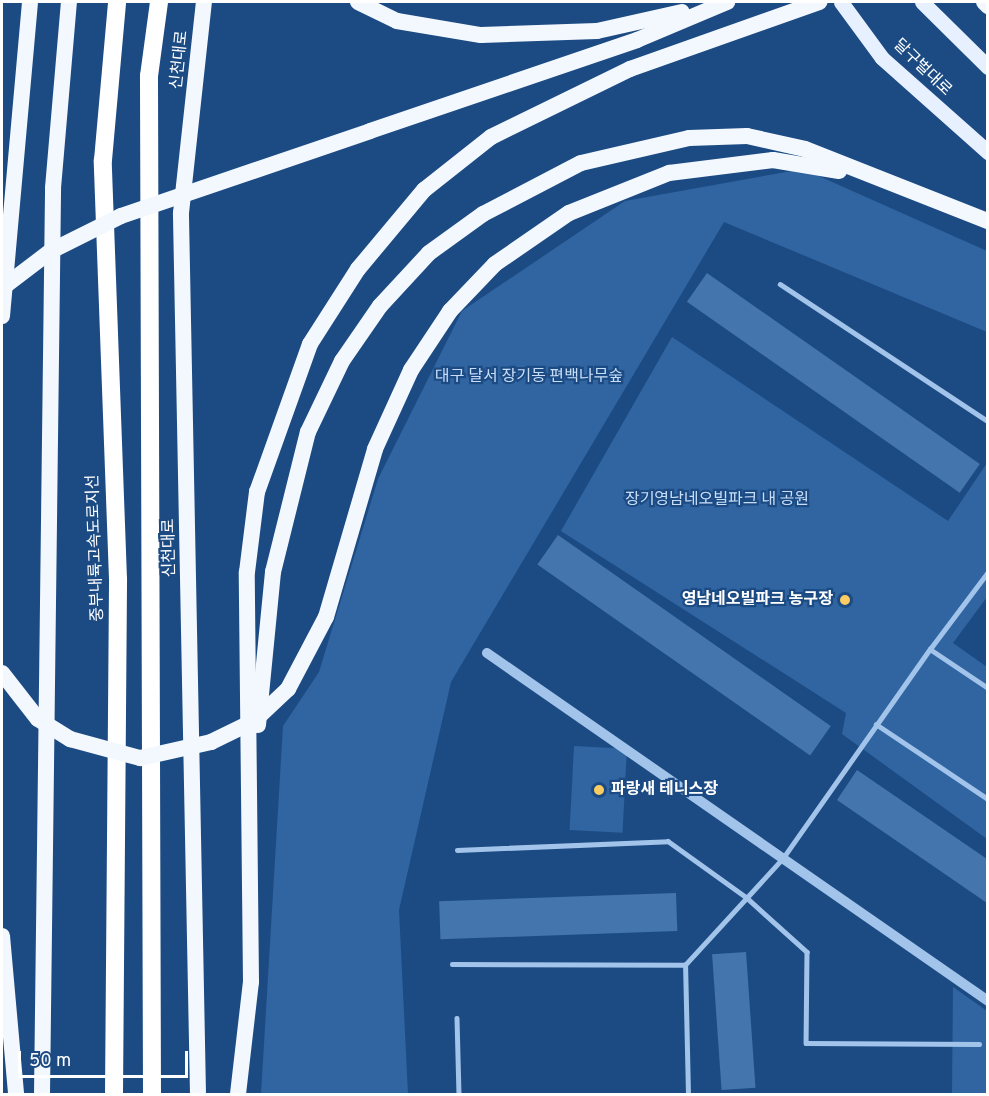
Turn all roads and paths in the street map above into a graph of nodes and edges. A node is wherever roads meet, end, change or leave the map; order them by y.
1 (30, 2) edge
2 (69, 2) edge
3 (117, 2) edge
4 (159, 2) edge
5 (204, 2) edge
6 (358, 2) edge
7 (819, 2) edge
8 (841, 2) edge
9 (922, 2) edge
10 (984, 2) edge
11 (723, 3) edge
12 (987, 6) edge
13 (987, 67) edge
14 (987, 152) edge
15 (869, 176) junction
16 (987, 221) edge
17 (780, 284) dead end
18 (2, 288) edge
19 (2, 316) edge
20 (987, 421) edge
21 (987, 572) edge
22 (930, 649) junction
23 (487, 653) dead end
24 (2, 674) edge
25 (987, 688) edge
26 (876, 724) junction
27 (987, 799) edge
28 (249, 825) junction
29 (457, 850) dead end
30 (783, 858) junction
31 (746, 897) junction
32 (2, 936) edge
33 (452, 964) dead end
34 (685, 965) junction
35 (987, 1001) edge
36 (457, 1018) dead end
37 (979, 1044) dead end
38 (16, 1095) edge
39 (42, 1095) edge
40 (114, 1095) edge
41 (152, 1095) edge
42 (198, 1095) edge
43 (238, 1095) edge
44 (459, 1095) edge
45 (688, 1095) edge

1 - 19 highway
2 - 39 highway
3 - 40 highway, 중부내륙고속도로지선
4 - 41 highway
5 - 42 highway, 신천대로
6 - 11 highway
7 - 28 highway
8 - 14 main road, 달구벌대로
9 - 13 main road
10 - 12 highway
11 - 18 highway, bridge
15 - 16 highway
15 - 24 highway, bridge
15 - 28 highway
17 - 20 lane
21 - 22 lane
22 - 25 lane
22 - 26 lane
23 - 30 street
26 - 27 lane
26 - 30 lane
28 - 43 highway
29 - 31 lane
30 - 31 lane
30 - 35 street
31 - 34 lane
31 - 37 lane
32 - 38 highway
33 - 34 lane
34 - 45 lane
36 - 44 lane

